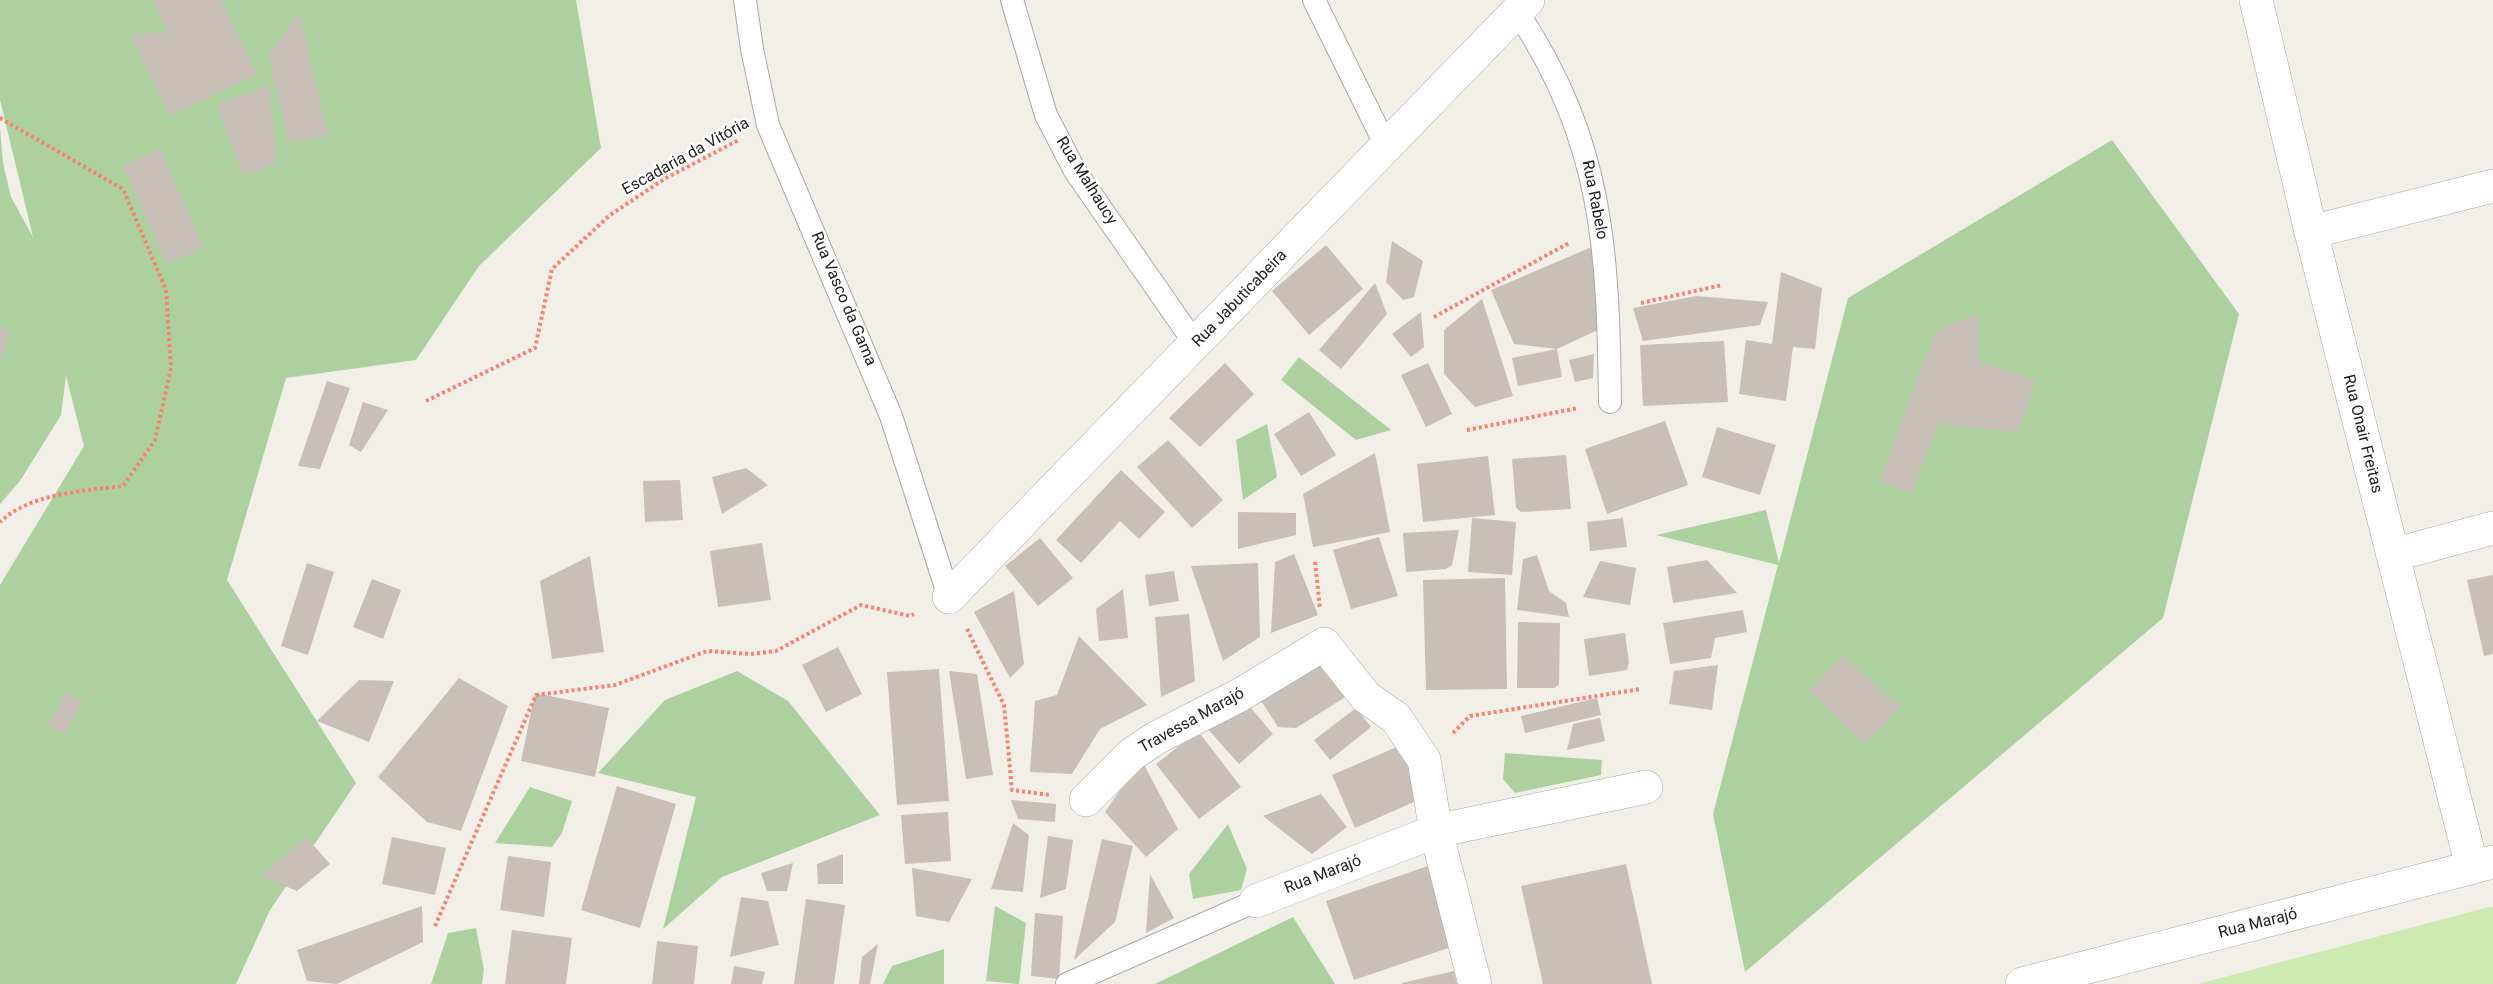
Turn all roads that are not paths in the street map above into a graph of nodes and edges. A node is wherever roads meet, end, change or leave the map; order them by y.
1 (745, 0) edge
2 (1012, 0) edge
3 (1314, 0) edge
4 (2256, 0) edge
5 (1523, 7) edge
6 (1386, 146) junction
7 (2493, 186) edge
8 (2311, 232) junction
9 (1196, 345) junction
10 (1610, 402) road end
11 (2493, 528) edge
12 (2393, 555) junction
13 (949, 597) joint
14 (1646, 787) dead end
15 (1086, 800) road end
16 (1437, 831) junction
17 (2482, 864) edge
18 (1256, 901) joint
19 (1067, 984) edge
20 (1475, 984) edge
21 (2022, 984) edge

1 - 13 lane, Rua Vasco da Gama
2 - 9 lane, Rua Malhaucy
3 - 6 lane
4 - 8 street, Rua Onair Freitas
5 - 6 street, Rua Jabuticabeira
5 - 10 lane, Rua Rabelo
6 - 9 street, Rua Jabuticabeira
7 - 8 street
8 - 12 street, Rua Onair Freitas
9 - 13 street, Rua Jabuticabeira
11 - 12 street
12 - 17 street, Rua Onair Freitas
14 - 16 street, Rua Marajó
15 - 16 street, Travessa Marajó
16 - 18 street, Rua Marajó
16 - 20 street
17 - 21 street, Rua Marajó
18 - 19 lane, Rua Marajó

